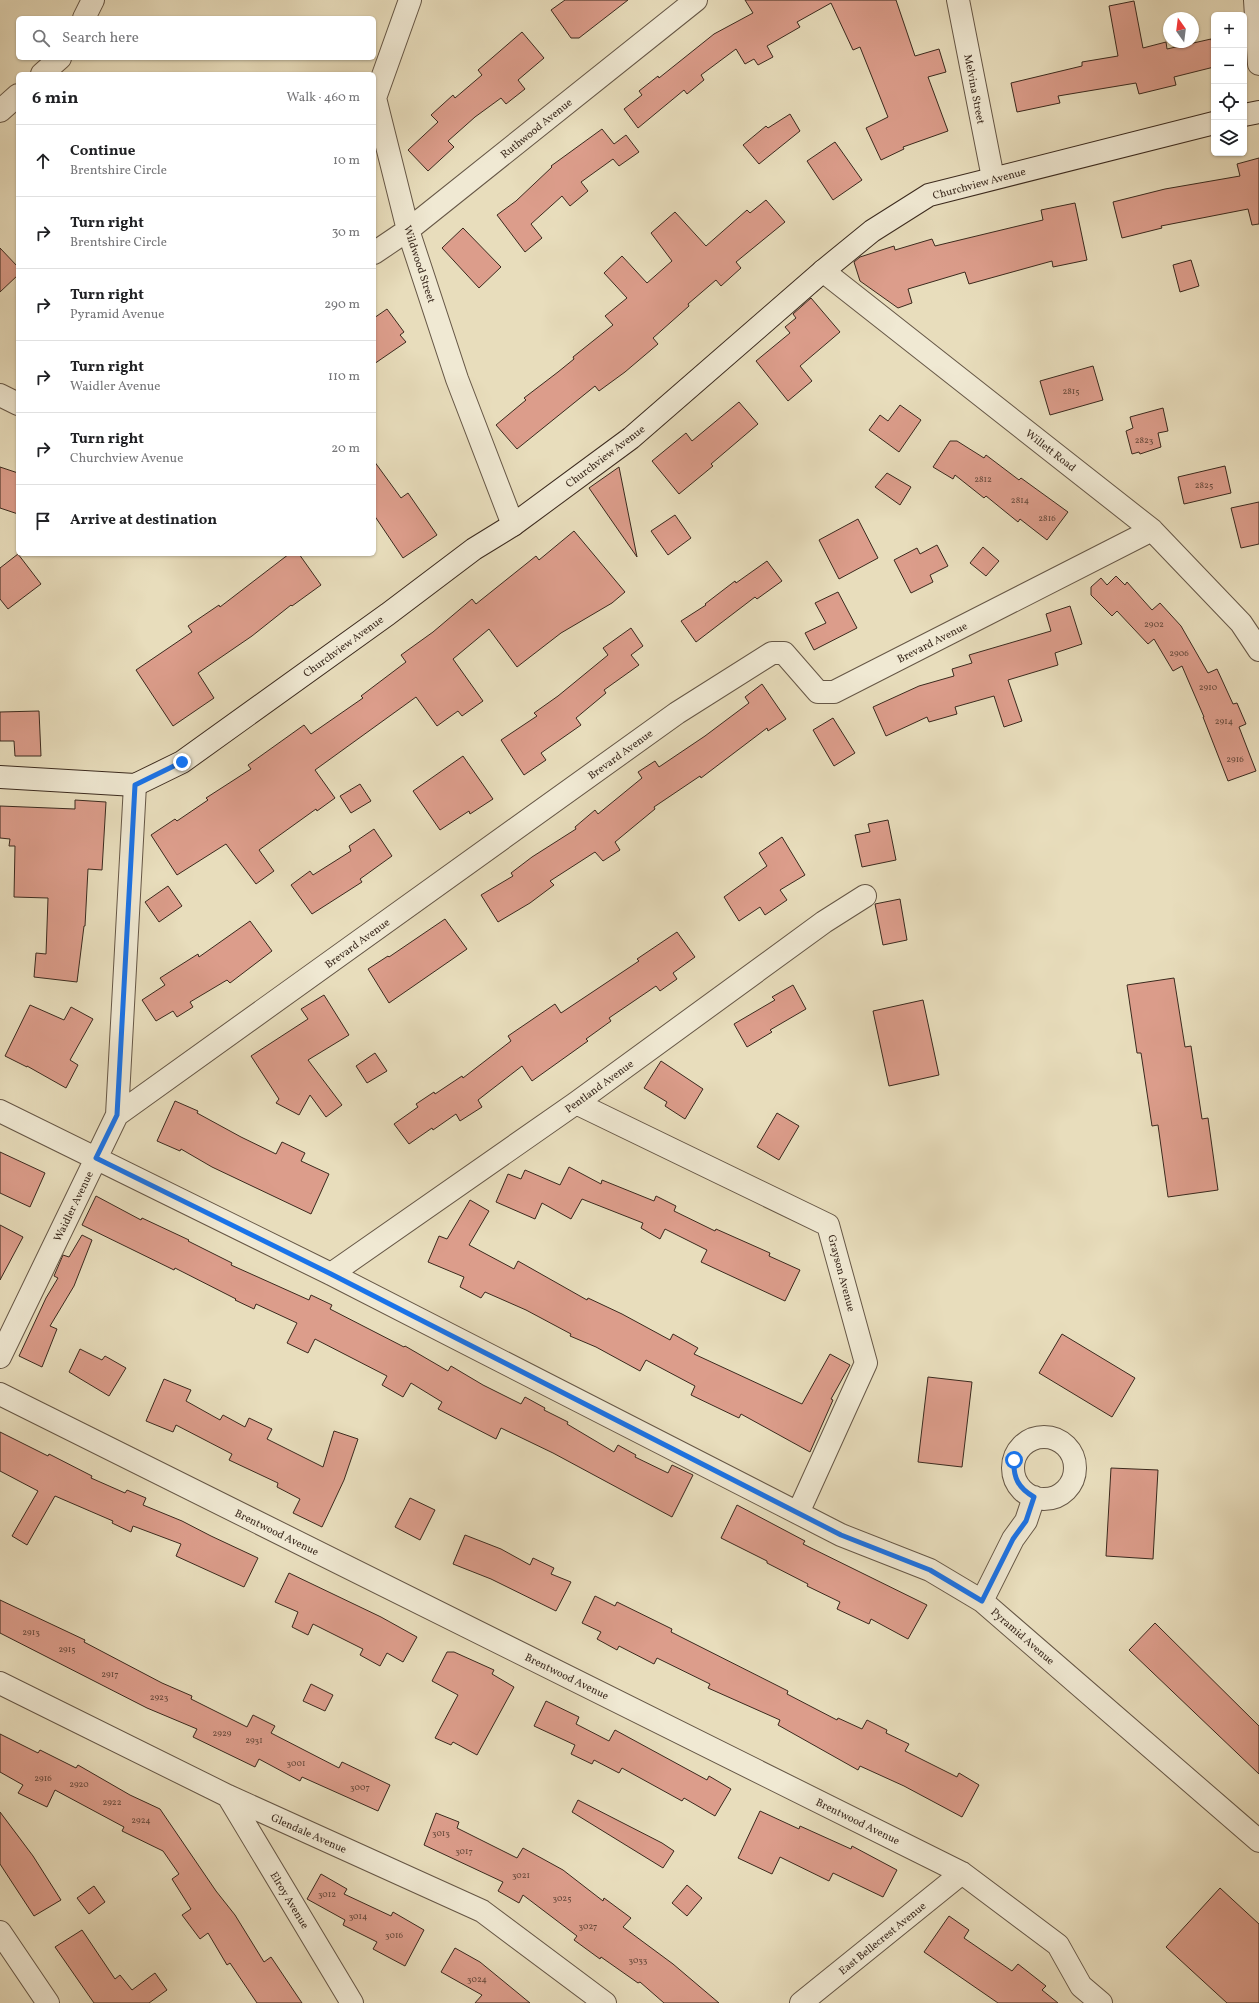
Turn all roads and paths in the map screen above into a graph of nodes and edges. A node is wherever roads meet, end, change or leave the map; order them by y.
1 (93, 0) edge
2 (410, 0) edge
3 (696, 0) edge
4 (958, 0) edge
5 (1255, 0) edge
6 (85, 16) edge
7 (58, 60) edge
8 (1259, 64) edge
9 (44, 72) edge
10 (376, 93) edge
11 (16, 97) edge
12 (376, 106) edge
13 (0, 112) edge
14 (1259, 112) edge
15 (1247, 114) edge
16 (1211, 124) edge
17 (993, 178) junction
18 (408, 230) junction
19 (376, 252) edge
20 (823, 271) junction
21 (0, 395) edge
22 (16, 403) edge
23 (514, 525) junction
24 (1152, 530) junction
25 (1250, 621) edge
26 (1259, 650) edge
27 (0, 777) edge
28 (135, 785) junction
29 (865, 896) dead end
30 (576, 1104) junction
31 (0, 1111) edge
32 (117, 1115) junction
33 (96, 1158) junction
34 (331, 1274) junction
35 (0, 1357) edge
36 (0, 1394) edge
37 (1034, 1497) dead end
38 (798, 1513) junction
39 (982, 1601) junction
40 (0, 1683) edge
41 (228, 1796) junction
42 (1259, 1841) edge
43 (962, 1873) junction
44 (0, 1932) edge
45 (48, 2003) edge
46 (352, 2003) edge
47 (606, 2003) edge
48 (801, 2003) edge
49 (1101, 2003) edge

1 - 6 street
2 - 10 street, Wildwood Street
3 - 18 street, Ruthwood Avenue
4 - 17 street, Melvina Street
5 - 8 street
7 - 9 street
11 - 13 street
12 - 18 street, Wildwood Street
14 - 15 street
16 - 17 street, Churchview Avenue
17 - 20 street, Churchview Avenue
18 - 19 street, Ruthwood Avenue
18 - 23 street, Wildwood Street
20 - 23 street, Churchview Avenue
20 - 24 street, Willett Road
21 - 22 street
23 - 28 street, Churchview Avenue
24 - 25 street, Willett Road
24 - 32 street, Brevard Avenue
25 - 26 street, Willett Road
27 - 28 street, Churchview Avenue
28 - 32 street, Waidler Avenue
29 - 30 street, Pentland Avenue
30 - 34 street, Pentland Avenue
30 - 38 street, Grayson Avenue
31 - 33 street, Pyramid Avenue
32 - 33 street, Waidler Avenue
33 - 34 street, Pyramid Avenue
33 - 35 street, Waidler Avenue
34 - 38 street, Pyramid Avenue
36 - 43 street, Brentwood Avenue
37 - 39 street
38 - 39 street, Pyramid Avenue
39 - 42 street, Pyramid Avenue
40 - 41 street, Glendale Avenue
41 - 46 street, Elroy Avenue
41 - 47 street, Glendale Avenue
43 - 48 street, East Bellecrest Avenue
43 - 49 street, Brentwood Avenue
44 - 45 street

